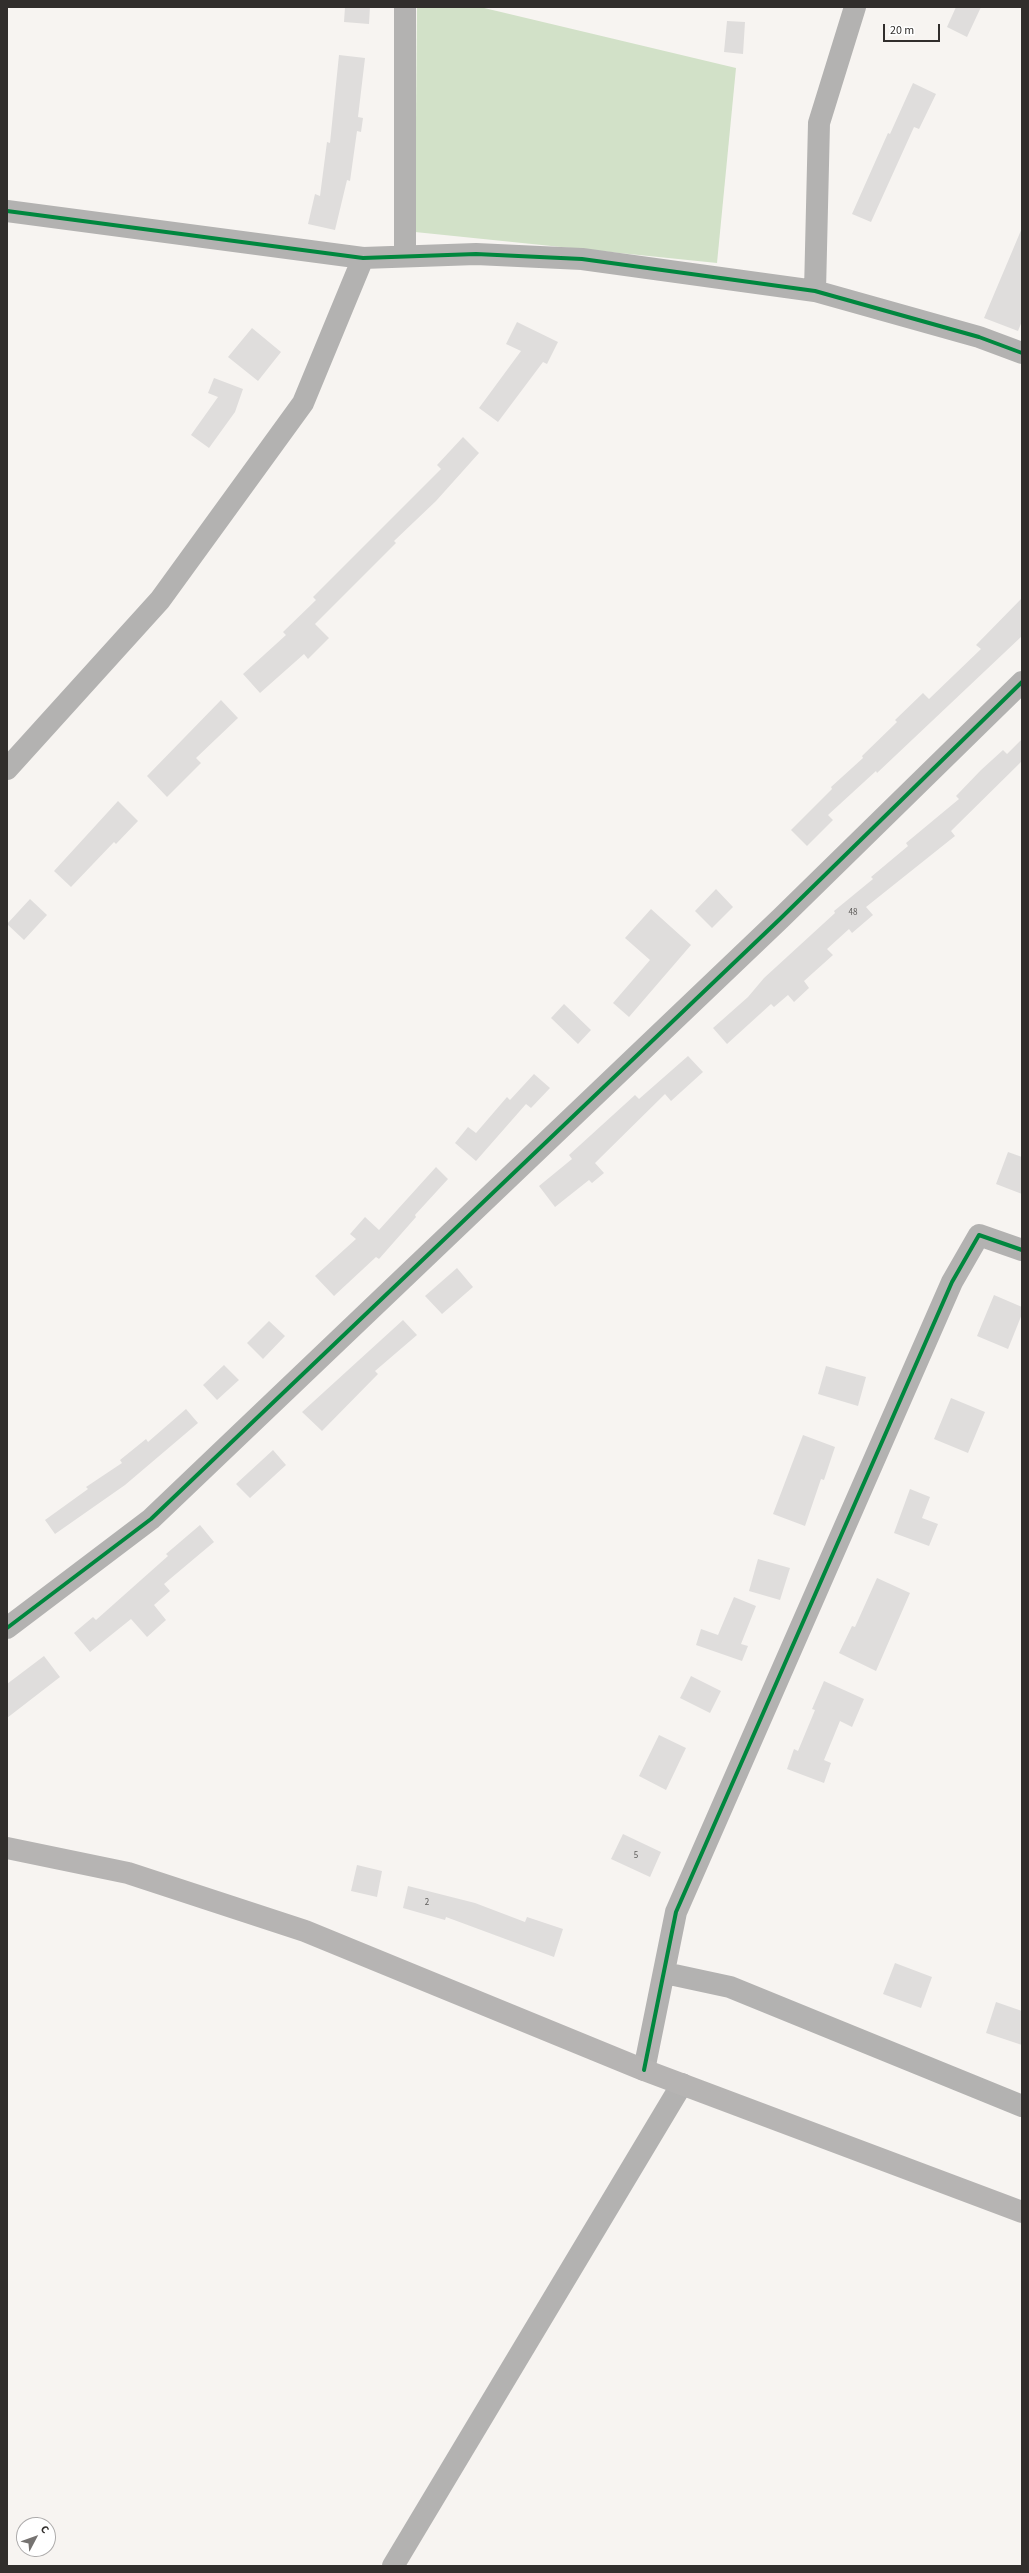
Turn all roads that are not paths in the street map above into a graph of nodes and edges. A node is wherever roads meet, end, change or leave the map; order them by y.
1 (405, 7) edge
2 (855, 7) edge
3 (7, 211) edge
4 (405, 256) junction
5 (363, 258) junction
6 (815, 291) junction
7 (1022, 353) edge
8 (1022, 682) edge
9 (7, 769) edge
10 (1022, 1250) edge
11 (7, 1628) edge
12 (7, 1848) edge
13 (665, 1973) junction
14 (644, 2070) junction
15 (682, 2084) junction
16 (1022, 2106) edge
17 (1022, 2212) edge
18 (393, 2566) edge

1 - 4 street
2 - 6 street
3 - 5 street
4 - 5 street
4 - 6 street
5 - 9 street
6 - 7 street
8 - 11 street
10 - 13 street
12 - 14 main road
13 - 14 street
13 - 16 street
14 - 15 main road
15 - 17 main road
15 - 18 street

